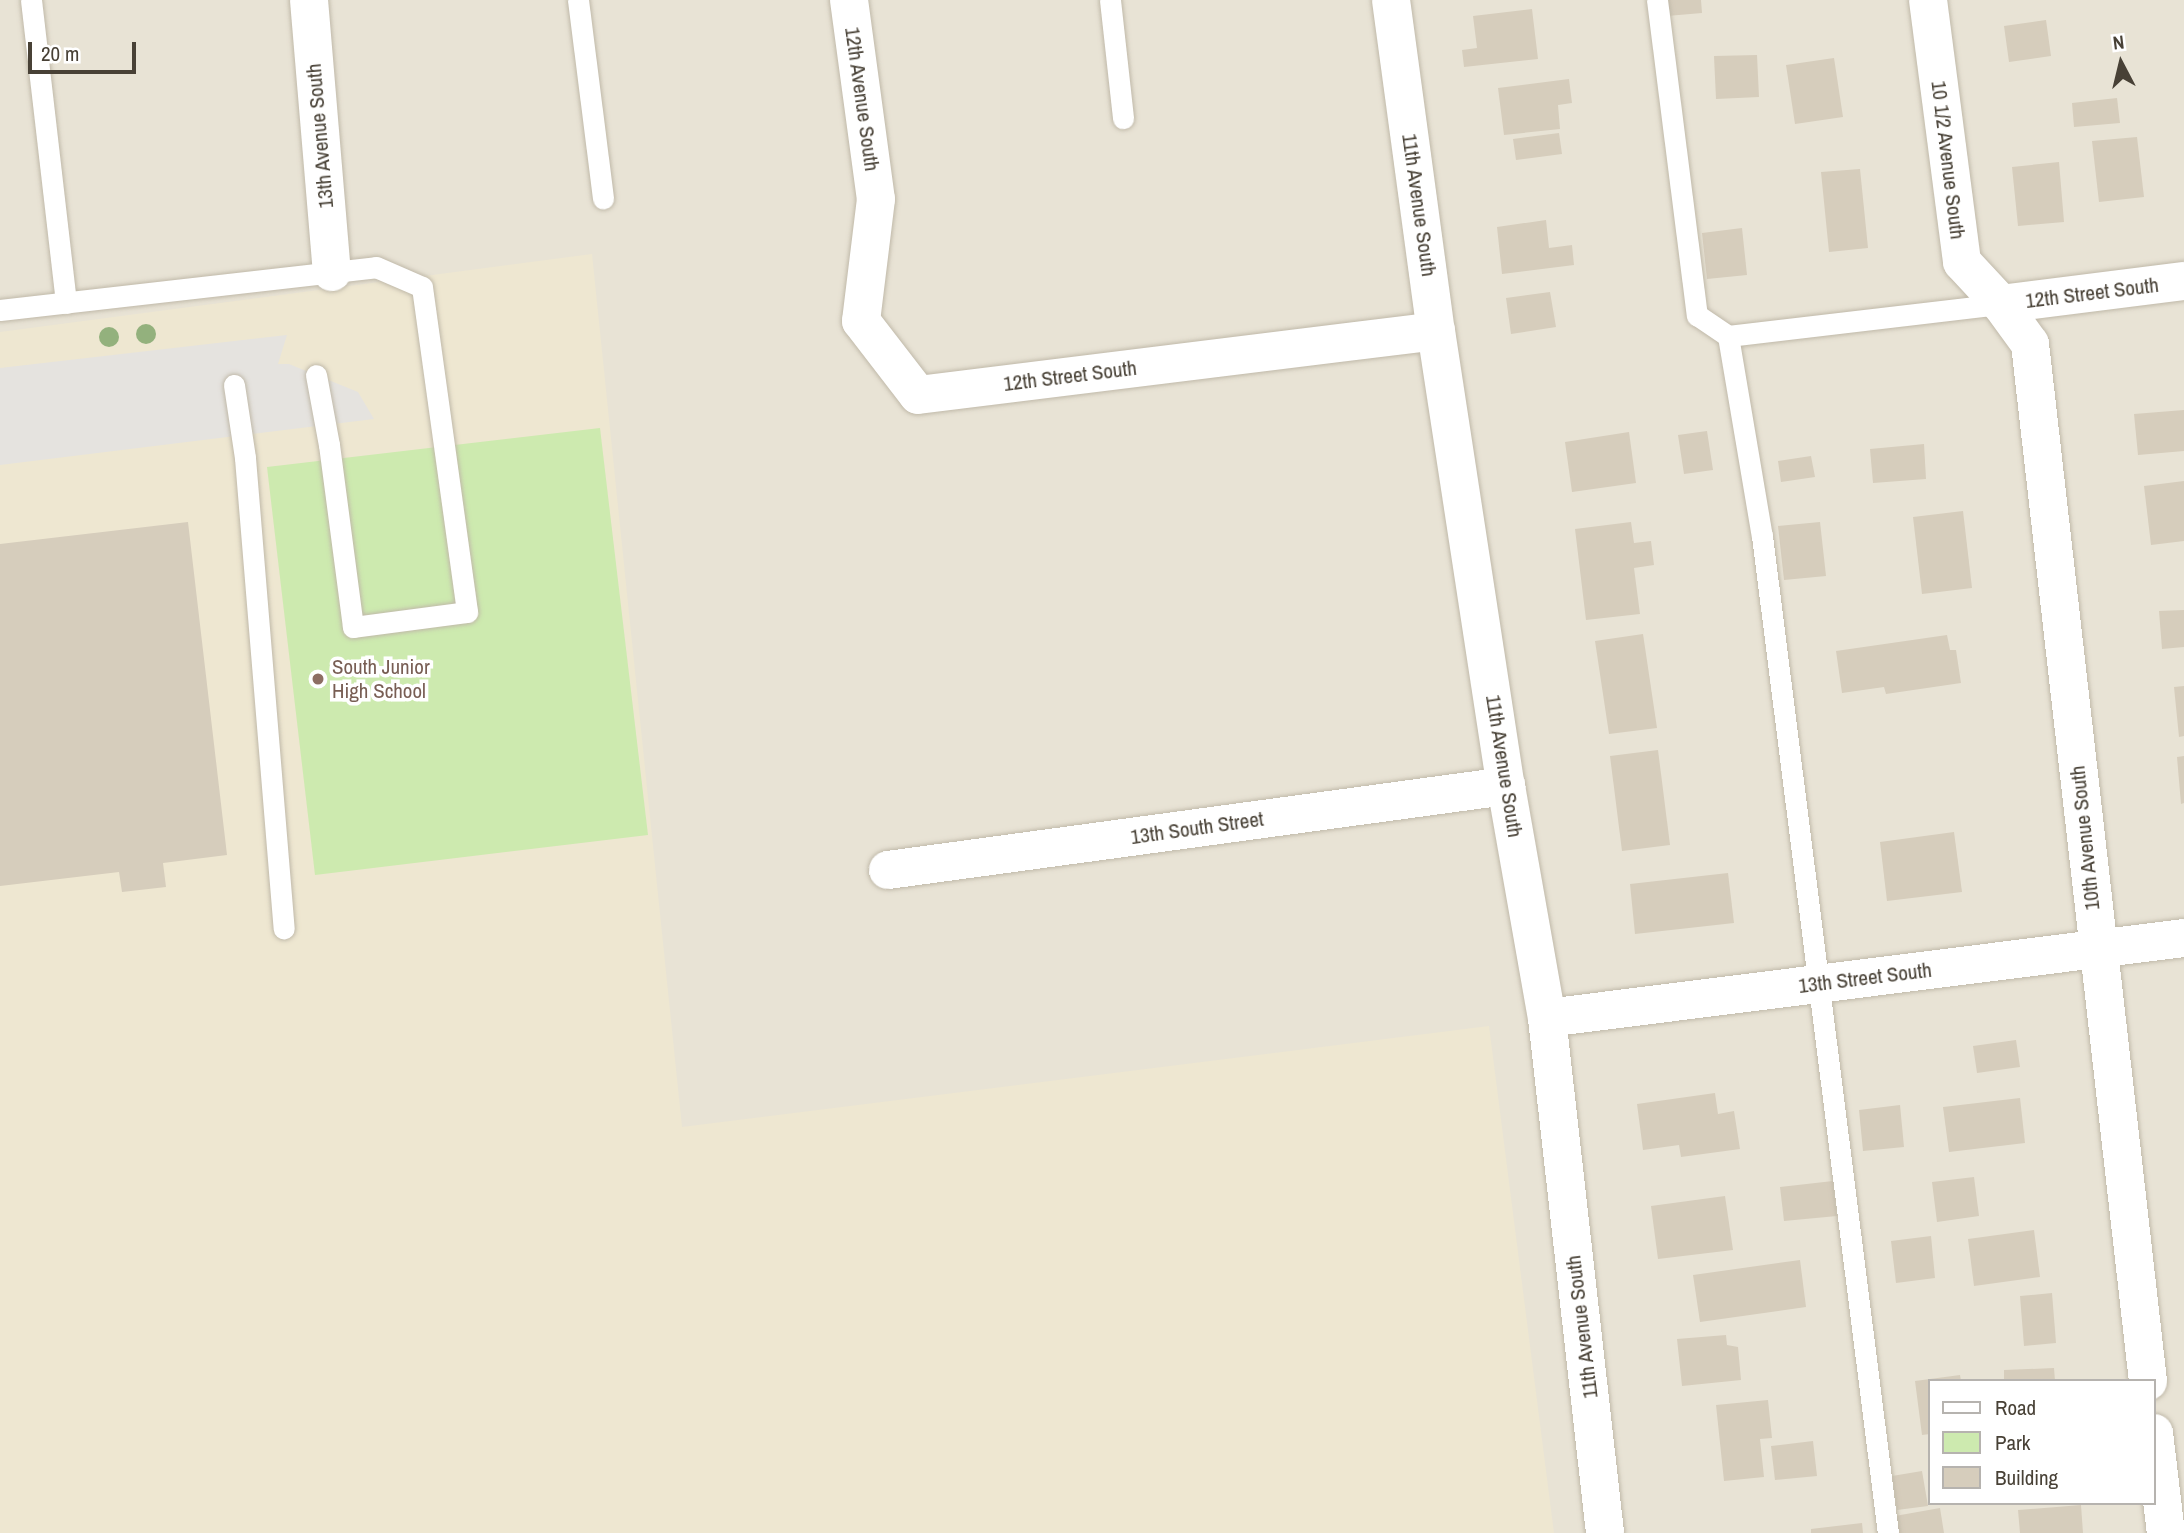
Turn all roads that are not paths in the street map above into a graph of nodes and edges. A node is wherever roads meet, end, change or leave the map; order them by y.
1 (31, 0) edge
2 (309, 0) edge
3 (578, 0) edge
4 (849, 0) edge
5 (1110, 0) edge
6 (1391, 0) edge
7 (1657, 0) edge
8 (1928, 0) edge
9 (1123, 118) dead end
10 (603, 198) dead end
11 (876, 199) joint
12 (332, 272) junction
13 (2184, 281) edge
14 (66, 303) junction
15 (2001, 304) junction
16 (0, 310) edge
17 (1436, 331) junction
18 (1728, 335) junction
19 (316, 375) dead end
20 (234, 386) dead end
21 (1506, 786) junction
22 (888, 870) dead end
23 (284, 928) dead end
24 (2184, 938) edge
25 (2097, 949) junction
26 (1821, 984) junction
27 (1546, 1018) junction
28 (2148, 1379) edge
29 (2156, 1450) edge
30 (1605, 1533) edge
31 (1888, 1533) edge
32 (2166, 1533) edge

1 - 14 lane
2 - 12 street, 13th Avenue South
3 - 10 lane
4 - 11 street, 12th Avenue South
5 - 9 lane
6 - 17 street, 11th Avenue South
7 - 18 lane
8 - 15 street, 10 1/2 Avenue South
11 - 17 street, 12th Street South
12 - 14 lane
12 - 19 lane
13 - 15 street, 12th Street South
14 - 16 lane
15 - 18 lane
15 - 25 street, 10th Avenue South
17 - 21 street, 11th Avenue South
18 - 26 lane
20 - 23 lane
21 - 22 street, 13th South Street
21 - 27 street, 11th Avenue South
24 - 25 street, 13th Street South
25 - 26 street, 13th Street South
25 - 28 street, 10th Avenue South
26 - 27 street, 13th Street South
26 - 31 lane
27 - 30 street, 11th Avenue South
29 - 32 street

